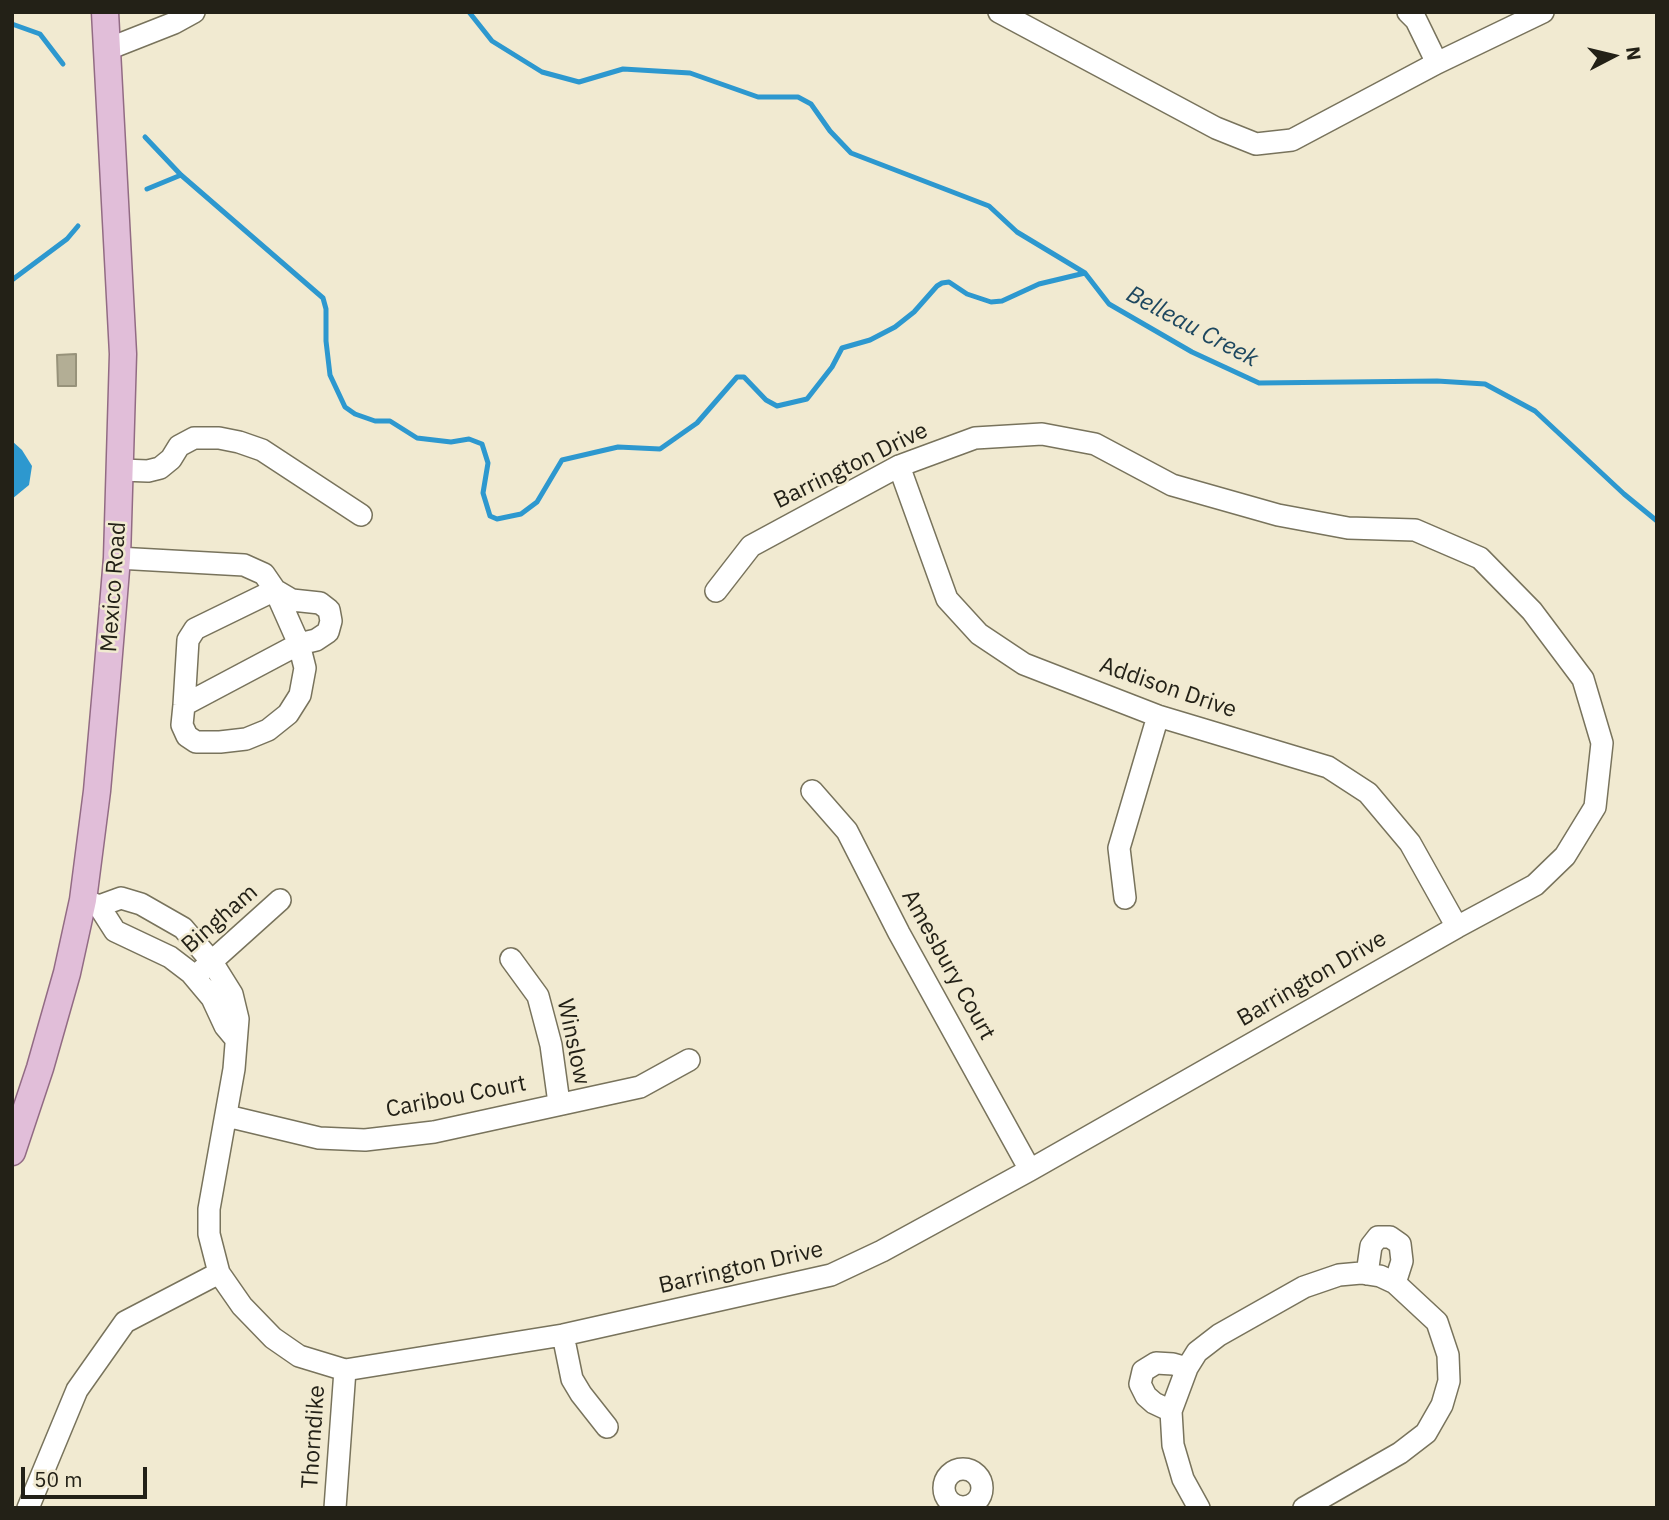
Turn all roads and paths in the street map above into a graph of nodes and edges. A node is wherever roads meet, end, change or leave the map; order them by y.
1 (106, 12) edge
2 (194, 12) edge
3 (999, 12) edge
4 (1408, 12) edge
5 (1543, 12) edge
6 (108, 49) junction
7 (1437, 63) junction
8 (900, 466) junction
9 (121, 470) junction
10 (361, 515) dead end
11 (117, 558) junction
12 (275, 590) junction
13 (716, 591) dead end
14 (299, 644) junction
15 (184, 705) junction
16 (1158, 716) junction
17 (812, 791) dead end
18 (1125, 898) dead end
19 (280, 900) dead end
20 (91, 903) junction
21 (1457, 927) junction
22 (511, 959) dead end
23 (212, 962) junction
24 (194, 976) junction
25 (235, 1038) junction
26 (689, 1060) dead end
27 (559, 1103) junction
28 (227, 1116) junction
29 (12, 1152) edge
30 (1030, 1170) junction
31 (219, 1273) junction
32 (1367, 1274) junction
33 (1395, 1283) junction
34 (563, 1335) junction
35 (1187, 1368) junction
36 (345, 1370) junction
37 (1171, 1411) junction
38 (607, 1427) dead end
39 (28, 1508) edge
40 (335, 1508) edge
41 (1199, 1508) edge
42 (1304, 1508) edge

1 - 6 main road, Mexico Road
2 - 6 street
3 - 7 street
4 - 7 street
5 - 7 street
6 - 9 main road, Mexico Road
8 - 13 street, Barrington Drive
8 - 16 street, Addison Drive
8 - 21 street, Barrington Drive
9 - 10 street
9 - 11 main road, Mexico Road
11 - 12 street
11 - 20 main road, Mexico Road
12 - 14 street
12 - 14 street
12 - 15 street
14 - 15 street
14 - 15 street
16 - 18 street
16 - 21 street, Addison Drive
17 - 30 street, Amesbury Court
19 - 23 street, Bingham
20 - 23 street, Barrington Drive
20 - 24 street
20 - 29 main road, Mexico Road
21 - 30 street, Barrington Drive
22 - 27 street, Winslow
23 - 24 street, Bingham
23 - 25 street, Barrington Drive
24 - 25 street
25 - 28 street, Barrington Drive
26 - 27 street, Caribou Court
27 - 28 street, Caribou Court
28 - 31 street, Barrington Drive
30 - 34 street, Barrington Drive
31 - 36 street, Barrington Drive
31 - 39 street
32 - 33 street
32 - 33 street
32 - 35 street
33 - 42 street
34 - 36 street, Barrington Drive
34 - 38 street
35 - 37 street
35 - 37 street
36 - 40 street, Thorndike
37 - 41 street

